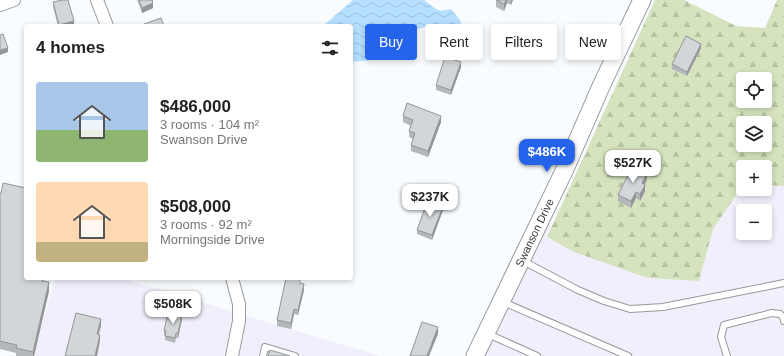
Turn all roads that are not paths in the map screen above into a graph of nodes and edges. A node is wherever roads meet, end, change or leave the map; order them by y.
1 (14, 0) edge
2 (97, 0) edge
3 (642, 0) edge
4 (0, 5) edge
5 (106, 24) edge
6 (521, 261) junction
7 (232, 280) edge
8 (784, 283) edge
9 (502, 301) junction
10 (784, 321) edge
11 (486, 333) junction
12 (232, 356) edge
13 (262, 356) edge
14 (295, 356) edge
15 (475, 356) edge
16 (537, 356) edge
17 (628, 356) edge
18 (727, 356) edge

1 - 4 street
2 - 5 street
3 - 6 street, Swanson Drive
6 - 8 lane
6 - 9 street, Swanson Drive
7 - 12 street
9 - 11 street, Swanson Drive
9 - 17 lane
10 - 18 lane
11 - 15 street, Swanson Drive
11 - 16 lane
13 - 14 lane

